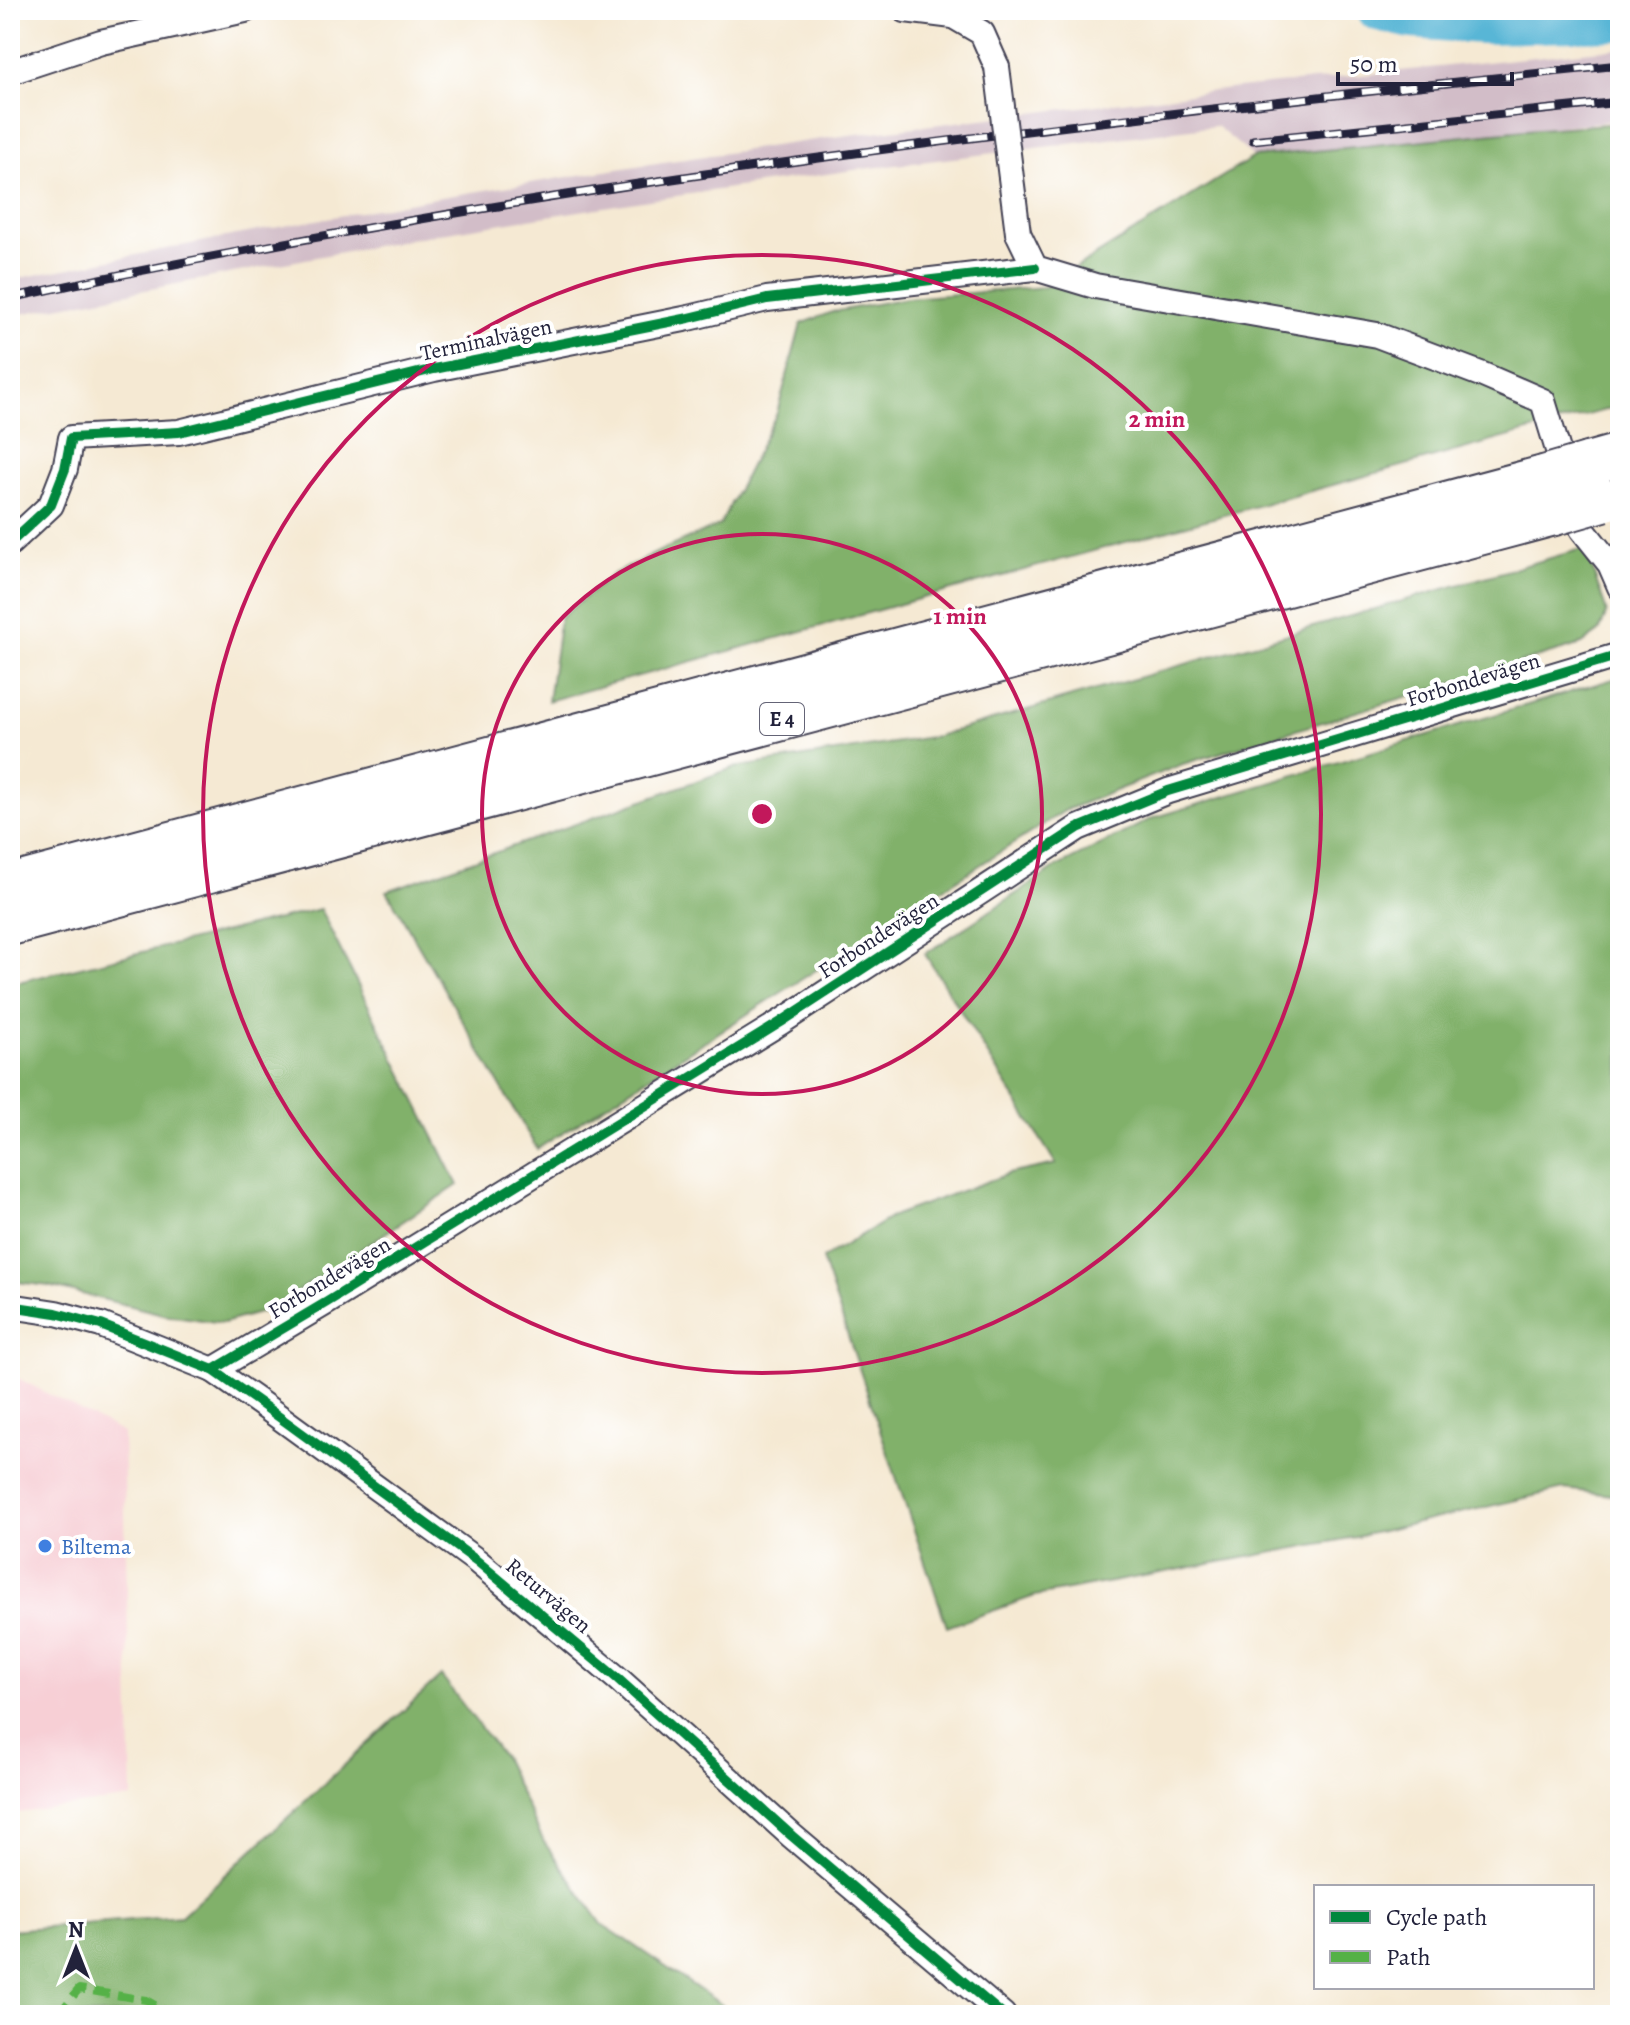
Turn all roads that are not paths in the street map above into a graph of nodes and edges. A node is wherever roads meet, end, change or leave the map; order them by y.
1 (245, 10) edge
2 (905, 10) edge
3 (10, 72) edge
4 (1035, 268) junction
5 (1608, 479) edge
6 (1549, 496) junction
7 (10, 543) edge
8 (1620, 587) edge
9 (1620, 655) edge
10 (10, 886) edge
11 (10, 924) edge
12 (10, 1306) edge
13 (213, 1370) junction
14 (1003, 2015) edge

1 - 3 street
2 - 4 street, bridge
4 - 7 street, Terminalvägen
4 - 8 street
5 - 6 highway, E 4, bridge
6 - 10 highway, E 4
6 - 11 highway, E 4
9 - 13 street, Forbondevägen
12 - 13 street, Returvägen
13 - 14 street, Returvägen

